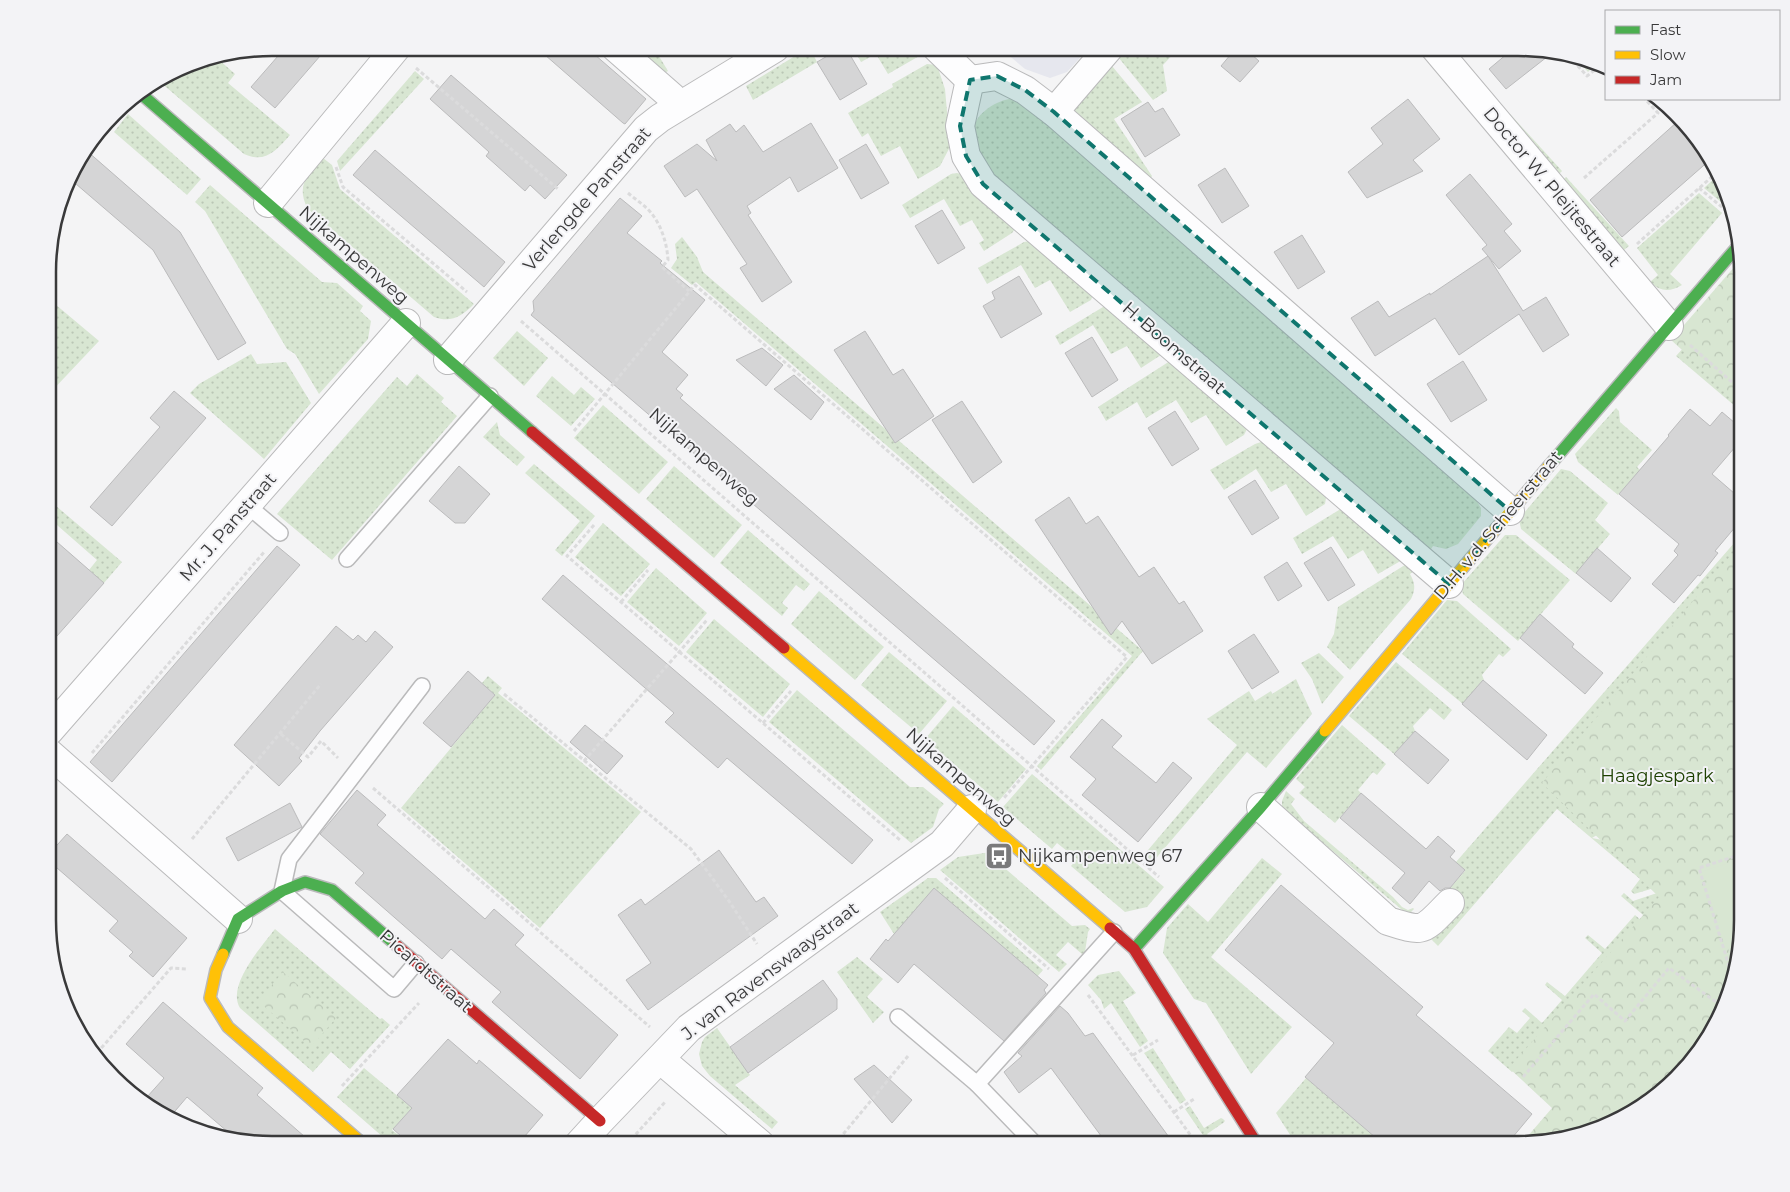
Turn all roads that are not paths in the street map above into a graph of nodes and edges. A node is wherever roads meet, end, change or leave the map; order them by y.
1 (389, 56) edge
2 (625, 56) edge
3 (762, 56) edge
4 (944, 56) edge
5 (1102, 56) edge
6 (1442, 56) edge
7 (970, 80) junction
8 (146, 98) edge
9 (679, 106) junction
10 (1054, 112) junction
11 (268, 203) junction
12 (1733, 252) edge
13 (406, 323) junction
14 (1669, 326) junction
15 (448, 360) junction
16 (490, 396) junction
17 (247, 505) junction
18 (1510, 511) junction
19 (280, 533) road end
20 (347, 559) dead end
21 (1449, 584) junction
22 (422, 686) dead end
23 (56, 723) edge
24 (56, 759) edge
25 (1261, 807) junction
26 (979, 815) junction
27 (282, 891) junction
28 (1450, 903) dead end
29 (238, 919) junction
30 (1114, 932) junction
31 (1134, 949) junction
32 (416, 963) junction
33 (898, 1017) dead end
34 (666, 1052) junction
35 (977, 1084) junction
36 (600, 1121) junction
37 (354, 1136) edge
38 (586, 1136) edge
39 (750, 1136) edge
40 (1027, 1136) edge
41 (1252, 1136) edge

1 - 11 street
2 - 9 street
3 - 9 street, Verlengde Panstraat
4 - 7 street
5 - 10 street
6 - 14 street, Doctor W. Pleijtestraat
7 - 10 street
7 - 21 street, H. Boomstraat
8 - 11 street, Nijkampenweg
9 - 15 street, Verlengde Panstraat
10 - 18 street
11 - 13 street, Nijkampenweg
12 - 14 street, D.H. v.d. Scheerstraat
13 - 15 street, Nijkampenweg
13 - 17 street, Mr. J. Panstraat
14 - 18 street, D.H. v.d. Scheerstraat
15 - 16 street, Nijkampenweg
16 - 20 lane
16 - 26 street, Nijkampenweg
17 - 19 lane
17 - 23 street, Mr. J. Panstraat
18 - 21 street, D.H. v.d. Scheerstraat
21 - 25 street, D.H. v.d. Scheerstraat
22 - 27 lane
24 - 29 street
25 - 28 street
25 - 31 street, D.H. v.d. Scheerstraat
26 - 30 street, Nijkampenweg
26 - 34 street, J. van Ravenswaaystraat
27 - 29 street, Picardtstraat
27 - 32 street, Picardtstraat
27 - 32 lane
29 - 37 street
30 - 31 street, Nijkampenweg
30 - 35 lane
31 - 41 street, Nijkampenweg
32 - 36 street, Picardtstraat
33 - 35 lane
34 - 36 street, J. van Ravenswaaystraat
34 - 39 street
35 - 40 lane
36 - 38 street, J. van Ravenswaaystraat

